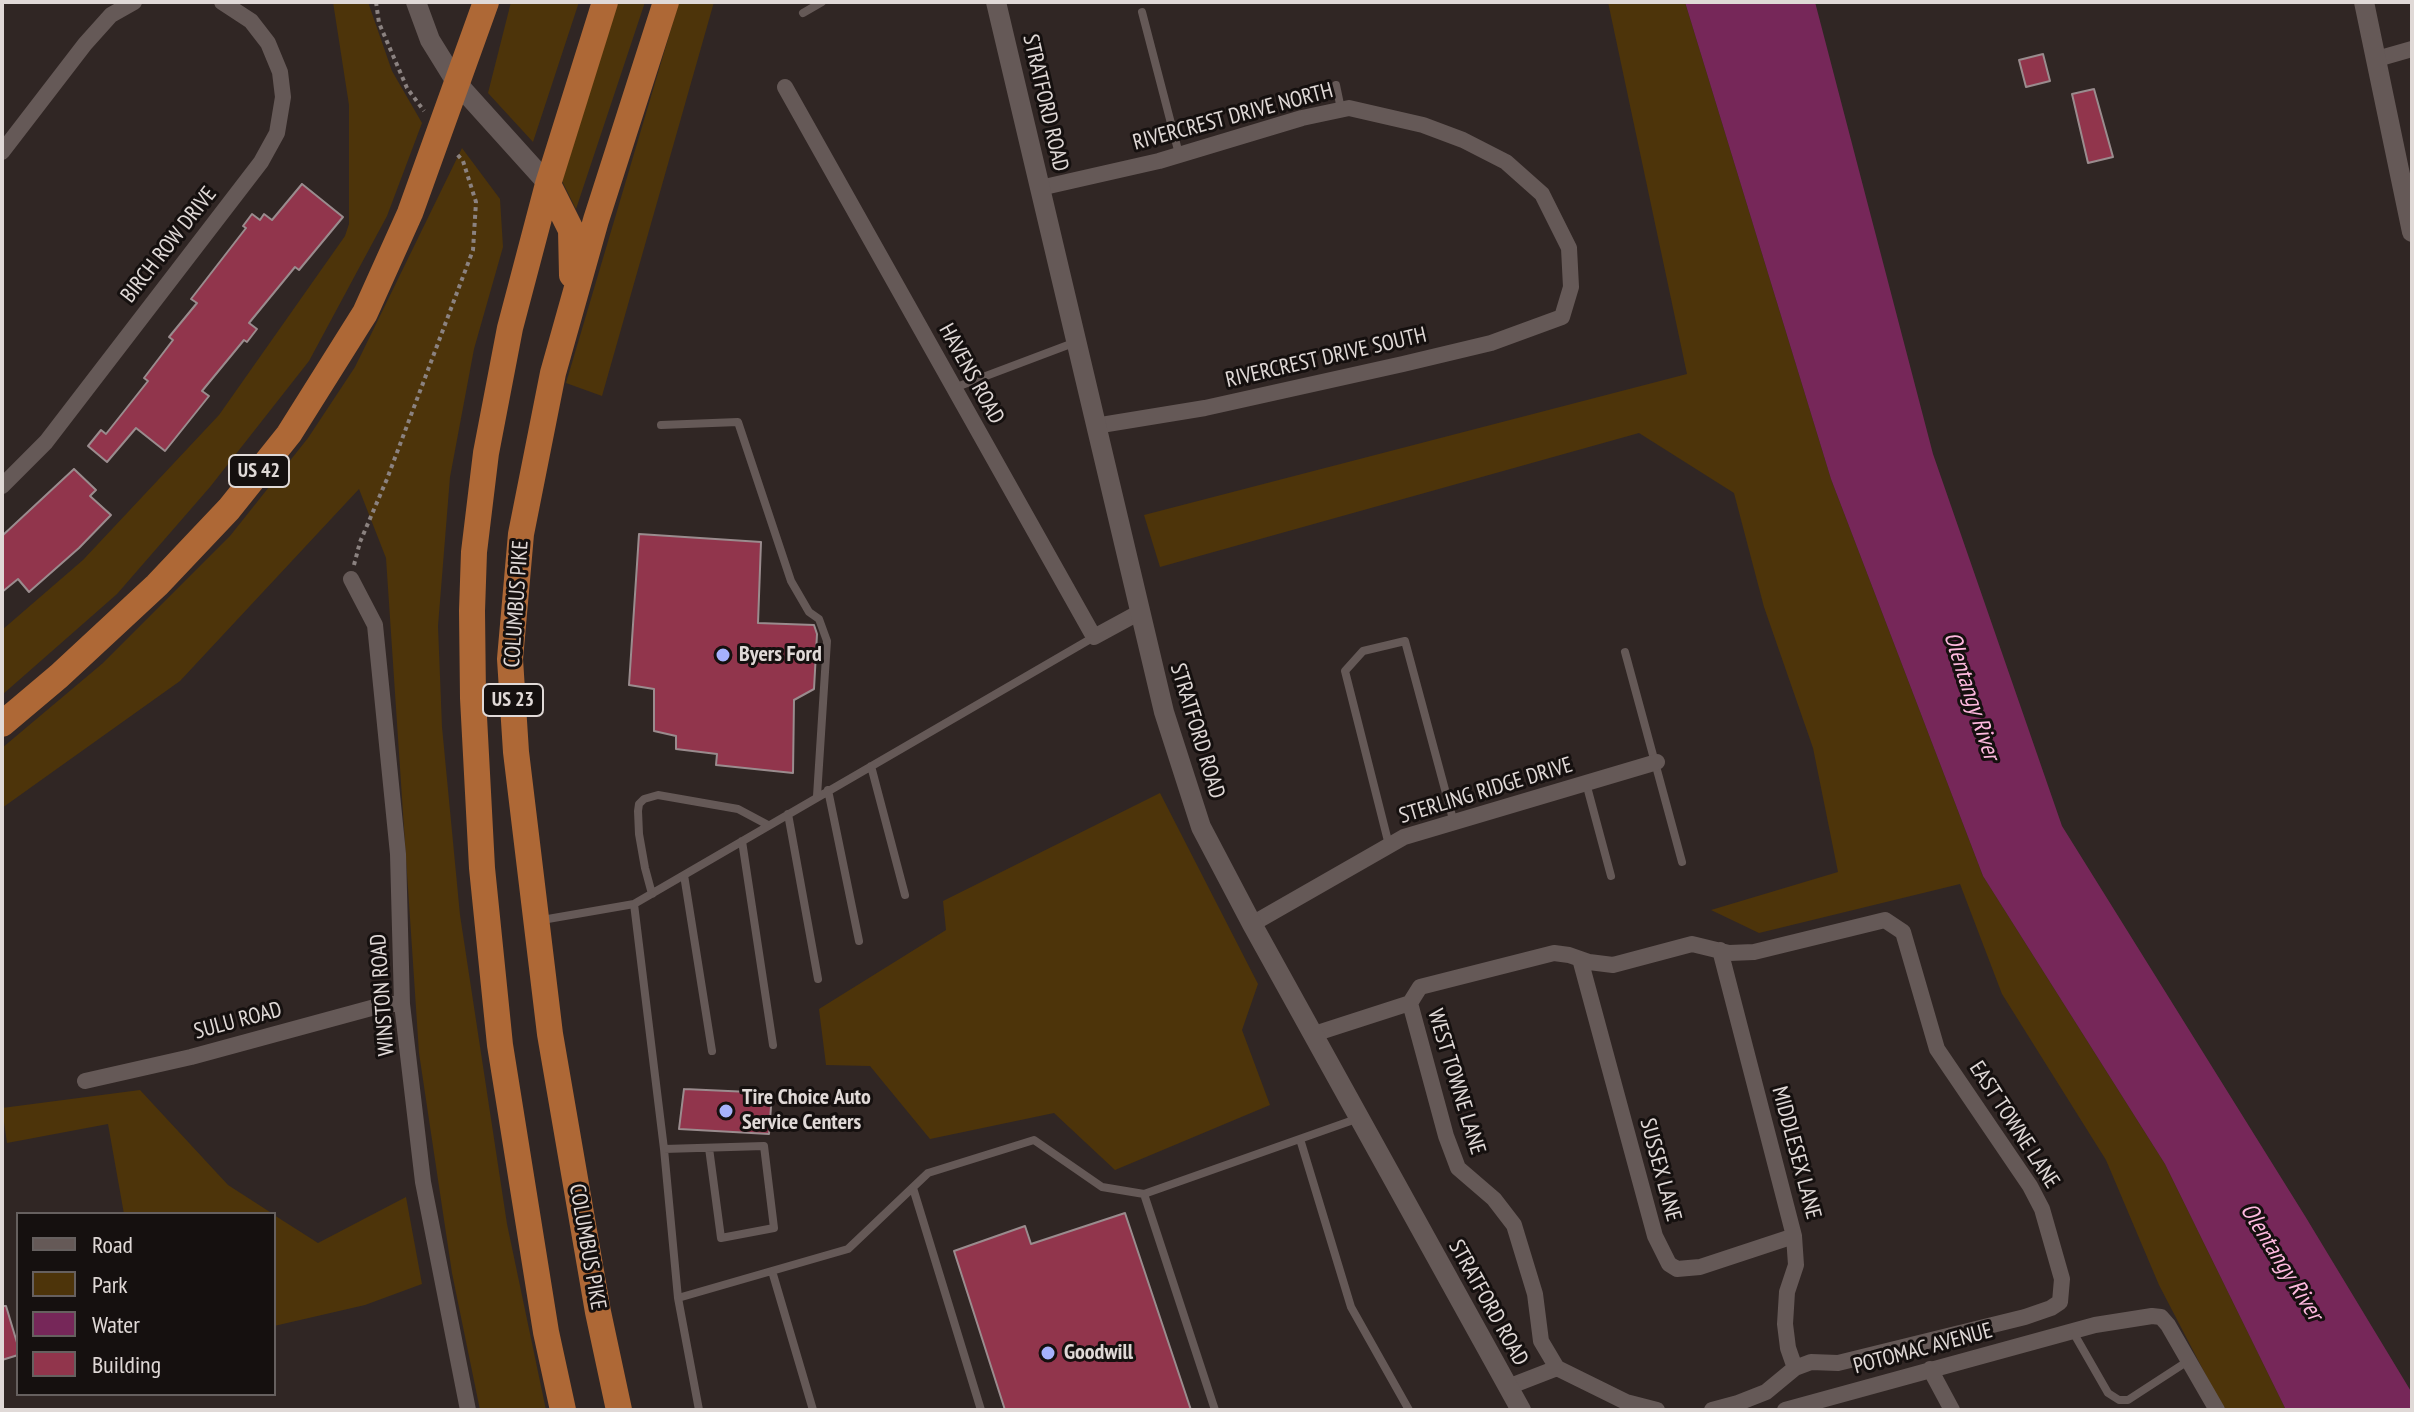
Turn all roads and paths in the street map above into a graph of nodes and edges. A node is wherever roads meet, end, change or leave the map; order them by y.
1 (134, 2) edge
2 (222, 2) edge
3 (376, 2) edge
4 (416, 2) edge
5 (605, 2) edge
6 (666, 2) edge
7 (822, 2) edge
8 (996, 2) edge
9 (2364, 2) edge
10 (485, 4) edge
11 (1142, 12) dead end
12 (803, 13) dead end
13 (2412, 49) edge
14 (2377, 59) junction
15 (1336, 85) dead end
16 (785, 87) dead end
17 (1341, 109) junction
18 (425, 113) dead end
19 (2, 152) edge
20 (442, 152) junction
21 (1179, 155) junction
22 (548, 184) junction
23 (1040, 188) junction
24 (2412, 232) edge
25 (573, 299) junction
26 (1562, 317) joint
27 (1076, 342) junction
28 (954, 388) junction
29 (661, 425) dead end
30 (1095, 426) junction
31 (2, 486) edge
32 (351, 579) joint
33 (1140, 612) junction
34 (1094, 637) junction
35 (1625, 652) dead end
36 (2, 724) edge
37 (1657, 762) junction
38 (871, 766) junction
39 (1586, 783) junction
40 (828, 790) junction
41 (817, 796) junction
42 (788, 814) junction
43 (1454, 823) junction
44 (768, 825) junction
45 (742, 841) junction
46 (1389, 846) junction
47 (1682, 862) dead end
48 (684, 875) junction
49 (1611, 876) dead end
50 (652, 894) junction
51 (905, 895) dead end
52 (634, 904) junction
53 (535, 921) junction
54 (1252, 924) junction
55 (1903, 932) joint
56 (859, 941) dead end
57 (1720, 950) junction
58 (1580, 959) junction
59 (818, 979) dead end
60 (1410, 1003) junction
61 (402, 1004) junction
62 (1314, 1034) junction
63 (773, 1045) dead end
64 (712, 1051) dead end
65 (85, 1081) dead end
66 (1359, 1118) junction
67 (1300, 1139) junction
68 (709, 1148) junction
69 (664, 1149) junction
70 (913, 1188) junction
71 (1144, 1194) junction
72 (1794, 1236) junction
73 (772, 1271) junction
74 (678, 1298) junction
75 (2072, 1331) junction
76 (2188, 1361) junction
77 (1557, 1368) junction
78 (1795, 1368) junction
79 (1930, 1369) junction
80 (1508, 1387) junction
81 (468, 1410) edge
82 (563, 1410) edge
83 (619, 1410) edge
84 (699, 1410) edge
85 (813, 1410) edge
86 (981, 1410) edge
87 (1215, 1410) edge
88 (1409, 1410) edge
89 (1521, 1410) edge
90 (1657, 1410) edge
91 (1712, 1410) edge
92 (1785, 1410) edge
93 (1952, 1410) edge
94 (2217, 1410) edge

1 - 19 street
2 - 31 street, BIRCH ROW DRIVE
3 - 18 path
4 - 22 street
5 - 22 highway, COLUMBUS PIKE / US 23
6 - 25 highway, COLUMBUS PIKE / US 23
7 - 12 lane
8 - 23 street, STRATFORD ROAD
9 - 14 street
10 - 20 highway, US 42
11 - 21 lane
13 - 14 street
14 - 24 street
15 - 17 lane
16 - 28 street, HAVENS ROAD
17 - 21 street, RIVERCREST DRIVE NORTH
17 - 26 street, RIVERCREST DRIVE NORTH
20 - 32 path
20 - 36 highway, US 42
21 - 23 street, RIVERCREST DRIVE NORTH
22 - 25 highway
22 - 82 highway, COLUMBUS PIKE / US 23
23 - 27 street, STRATFORD ROAD
25 - 53 highway, COLUMBUS PIKE / US 23
26 - 30 street, RIVERCREST DRIVE SOUTH
27 - 28 lane
27 - 30 street, STRATFORD ROAD
28 - 34 street, HAVENS ROAD
29 - 41 lane
30 - 33 street, STRATFORD ROAD
32 - 61 street, WINSTON ROAD
33 - 34 street
33 - 54 street, STRATFORD ROAD
34 - 38 lane
35 - 37 lane
37 - 39 street, STERLING RIDGE DRIVE
37 - 47 lane
38 - 40 lane
38 - 51 lane
39 - 43 street, STERLING RIDGE DRIVE
39 - 49 lane
40 - 41 lane
40 - 56 lane
41 - 42 lane
42 - 44 lane
42 - 59 lane
43 - 46 street, STERLING RIDGE DRIVE
43 - 46 lane
44 - 45 lane
44 - 50 lane
45 - 48 lane
45 - 63 lane
46 - 54 street, STERLING RIDGE DRIVE
48 - 50 lane
48 - 64 lane
50 - 52 lane
52 - 53 lane
52 - 69 lane
53 - 83 highway, COLUMBUS PIKE / US 23
54 - 62 street, STRATFORD ROAD
55 - 57 street, WEST TOWNE LANE
55 - 78 street, EAST TOWNE LANE
57 - 58 street, WEST TOWNE LANE
57 - 72 street, MIDDLESEX LANE
58 - 60 street, WEST TOWNE LANE
58 - 72 street, SUSSEX LANE
60 - 62 street, WEST TOWNE LANE
60 - 77 street, WEST TOWNE LANE
61 - 65 street, SULU ROAD
61 - 81 street, WINSTON ROAD
62 - 66 street, STRATFORD ROAD
66 - 67 lane
66 - 80 street, STRATFORD ROAD
67 - 71 lane
67 - 88 lane
68 - 68 lane
68 - 69 lane
69 - 74 lane
70 - 71 lane
70 - 73 lane
70 - 86 lane
71 - 87 lane
72 - 78 street, MIDDLESEX LANE
73 - 74 lane
73 - 85 lane
74 - 84 lane
75 - 76 street, POTOMAC AVENUE
75 - 76 lane
75 - 79 street, POTOMAC AVENUE
76 - 94 street
77 - 80 street
77 - 90 street
78 - 91 street
79 - 92 street, POTOMAC AVENUE
79 - 93 street
80 - 89 street, STRATFORD ROAD

